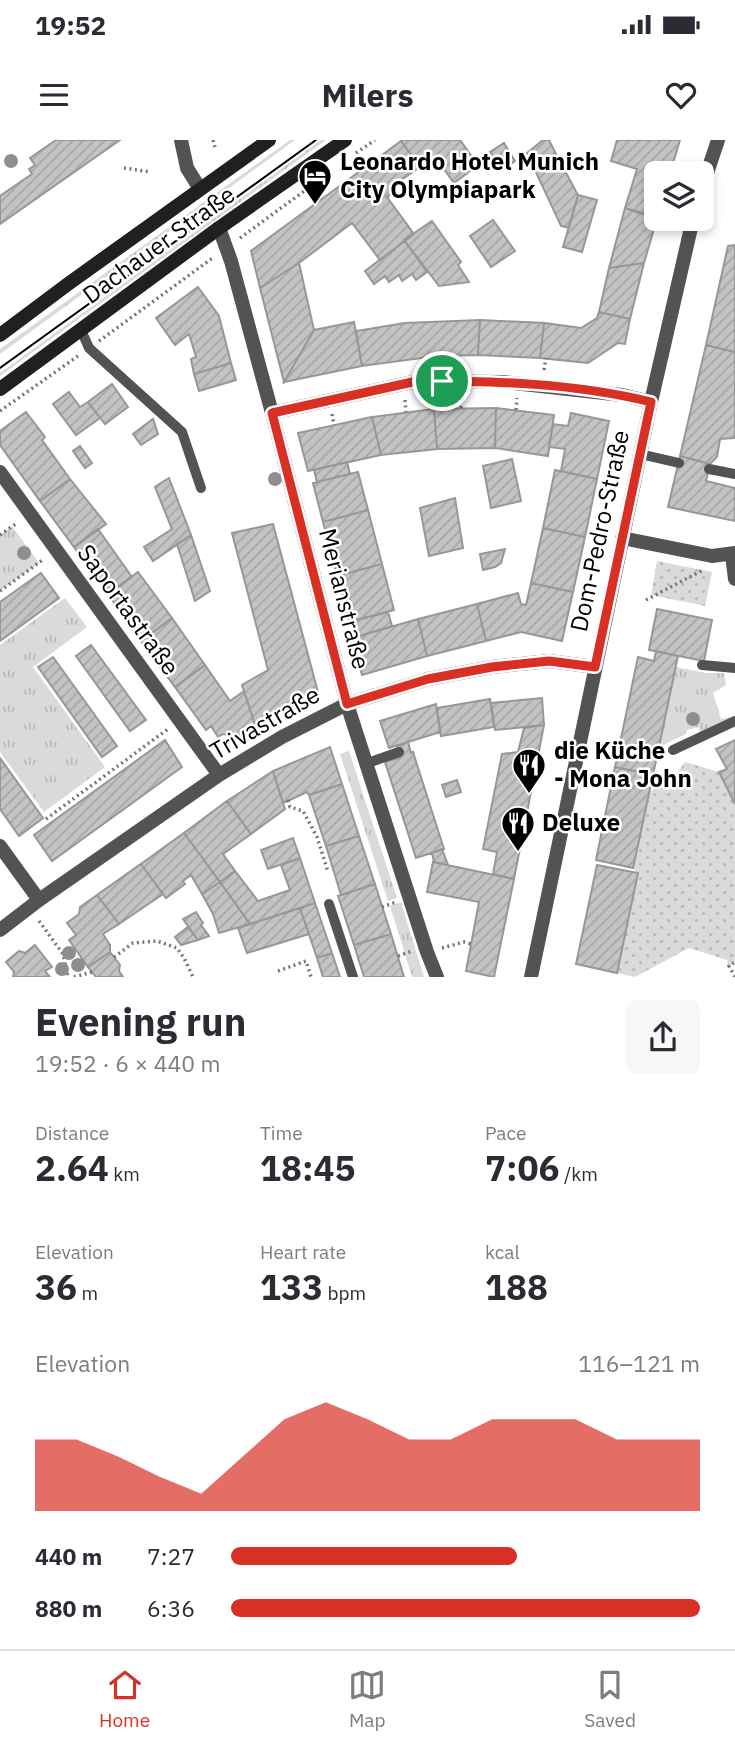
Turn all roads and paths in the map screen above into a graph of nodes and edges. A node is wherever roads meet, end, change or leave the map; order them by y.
1 (181, 140) edge
2 (213, 140) edge
3 (269, 140) edge
4 (345, 140) edge
5 (375, 140) edge
6 (718, 140) edge
7 (215, 147) dead end
8 (354, 155) dead end
9 (711, 161) edge
10 (343, 163) dead end
11 (124, 168) dead end
12 (151, 172) dead end
13 (200, 189) junction
14 (219, 229) junction
15 (690, 231) edge
16 (226, 247) junction
17 (81, 330) junction
18 (0, 335) edge
19 (89, 348) junction
20 (546, 358) dead end
21 (544, 369) dead end
22 (0, 389) edge
23 (462, 393) dead end
24 (518, 395) dead end
25 (405, 397) dead end
26 (651, 402) junction
27 (461, 408) dead end
28 (516, 410) dead end
29 (0, 411) edge
30 (406, 412) dead end
31 (272, 413) junction
32 (640, 454) junction
33 (679, 463) dead end
34 (709, 469) dead end
35 (0, 472) edge
36 (735, 474) edge
37 (201, 488) dead end
38 (30, 513) junction
39 (0, 535) edge
40 (622, 538) junction
41 (56, 550) junction
42 (734, 554) edge
43 (710, 567) dead end
44 (735, 579) edge
45 (0, 591) edge
46 (646, 600) dead end
47 (702, 665) dead end
48 (595, 667) junction
49 (735, 668) edge
50 (347, 704) junction
51 (735, 721) edge
52 (168, 729) dead end
53 (673, 750) dead end
54 (399, 752) dead end
55 (365, 764) junction
56 (219, 775) junction
57 (288, 800) dead end
58 (46, 819) dead end
59 (0, 846) edge
60 (328, 872) dead end
61 (34, 904) junction
62 (328, 904) dead end
63 (0, 930) edge
64 (471, 944) dead end
65 (442, 948) dead end
66 (114, 957) dead end
67 (735, 962) edge
68 (278, 971) dead end
69 (92, 972) dead end
70 (68, 977) edge
71 (74, 977) edge
72 (192, 977) edge
73 (311, 977) edge
74 (353, 977) edge
75 (437, 977) edge
76 (531, 977) edge
77 (735, 977) edge

1 - 13 street
2 - 7 path
3 - 13 main road, Dachauer Straße
4 - 14 main road, Dachauer Straße
5 - 8 path
6 - 9 street
10 - 16 path
11 - 12 path
13 - 18 main road, Dachauer Straße
14 - 16 street, Merianstraße
14 - 17 main road, Dachauer Straße
15 - 26 street, Dom-Pedro-Straße
16 - 19 path
16 - 31 street, Merianstraße
17 - 19 lane
17 - 22 main road, Dachauer Straße
19 - 29 path
19 - 37 lane
20 - 21 path
23 - 27 path
24 - 28 path
25 - 30 path
26 - 31 street
26 - 32 street, Dom-Pedro-Straße
31 - 50 street, Merianstraße
32 - 33 lane
32 - 40 street, Dom-Pedro-Straße
34 - 36 lane
35 - 38 street, Saportastraße
38 - 39 path
38 - 41 street, Saportastraße
40 - 42 street
40 - 48 street, Dom-Pedro-Straße
41 - 45 path
41 - 56 street, Saportastraße
42 - 44 street
43 - 46 path
47 - 49 lane
48 - 50 street, Trivastraße
48 - 76 street, Dom-Pedro-Straße
50 - 55 street, Merianstraße
50 - 56 street, Trivastraße
51 - 53 lane
52 - 58 path
54 - 55 lane
55 - 75 street, Merianstraße
56 - 61 street, Trivastraße
57 - 60 path
59 - 61 street
61 - 63 street, Trivastraße
61 - 70 path
62 - 74 lane
64 - 65 path
66 - 72 path
67 - 77 path
68 - 73 path
69 - 71 path

